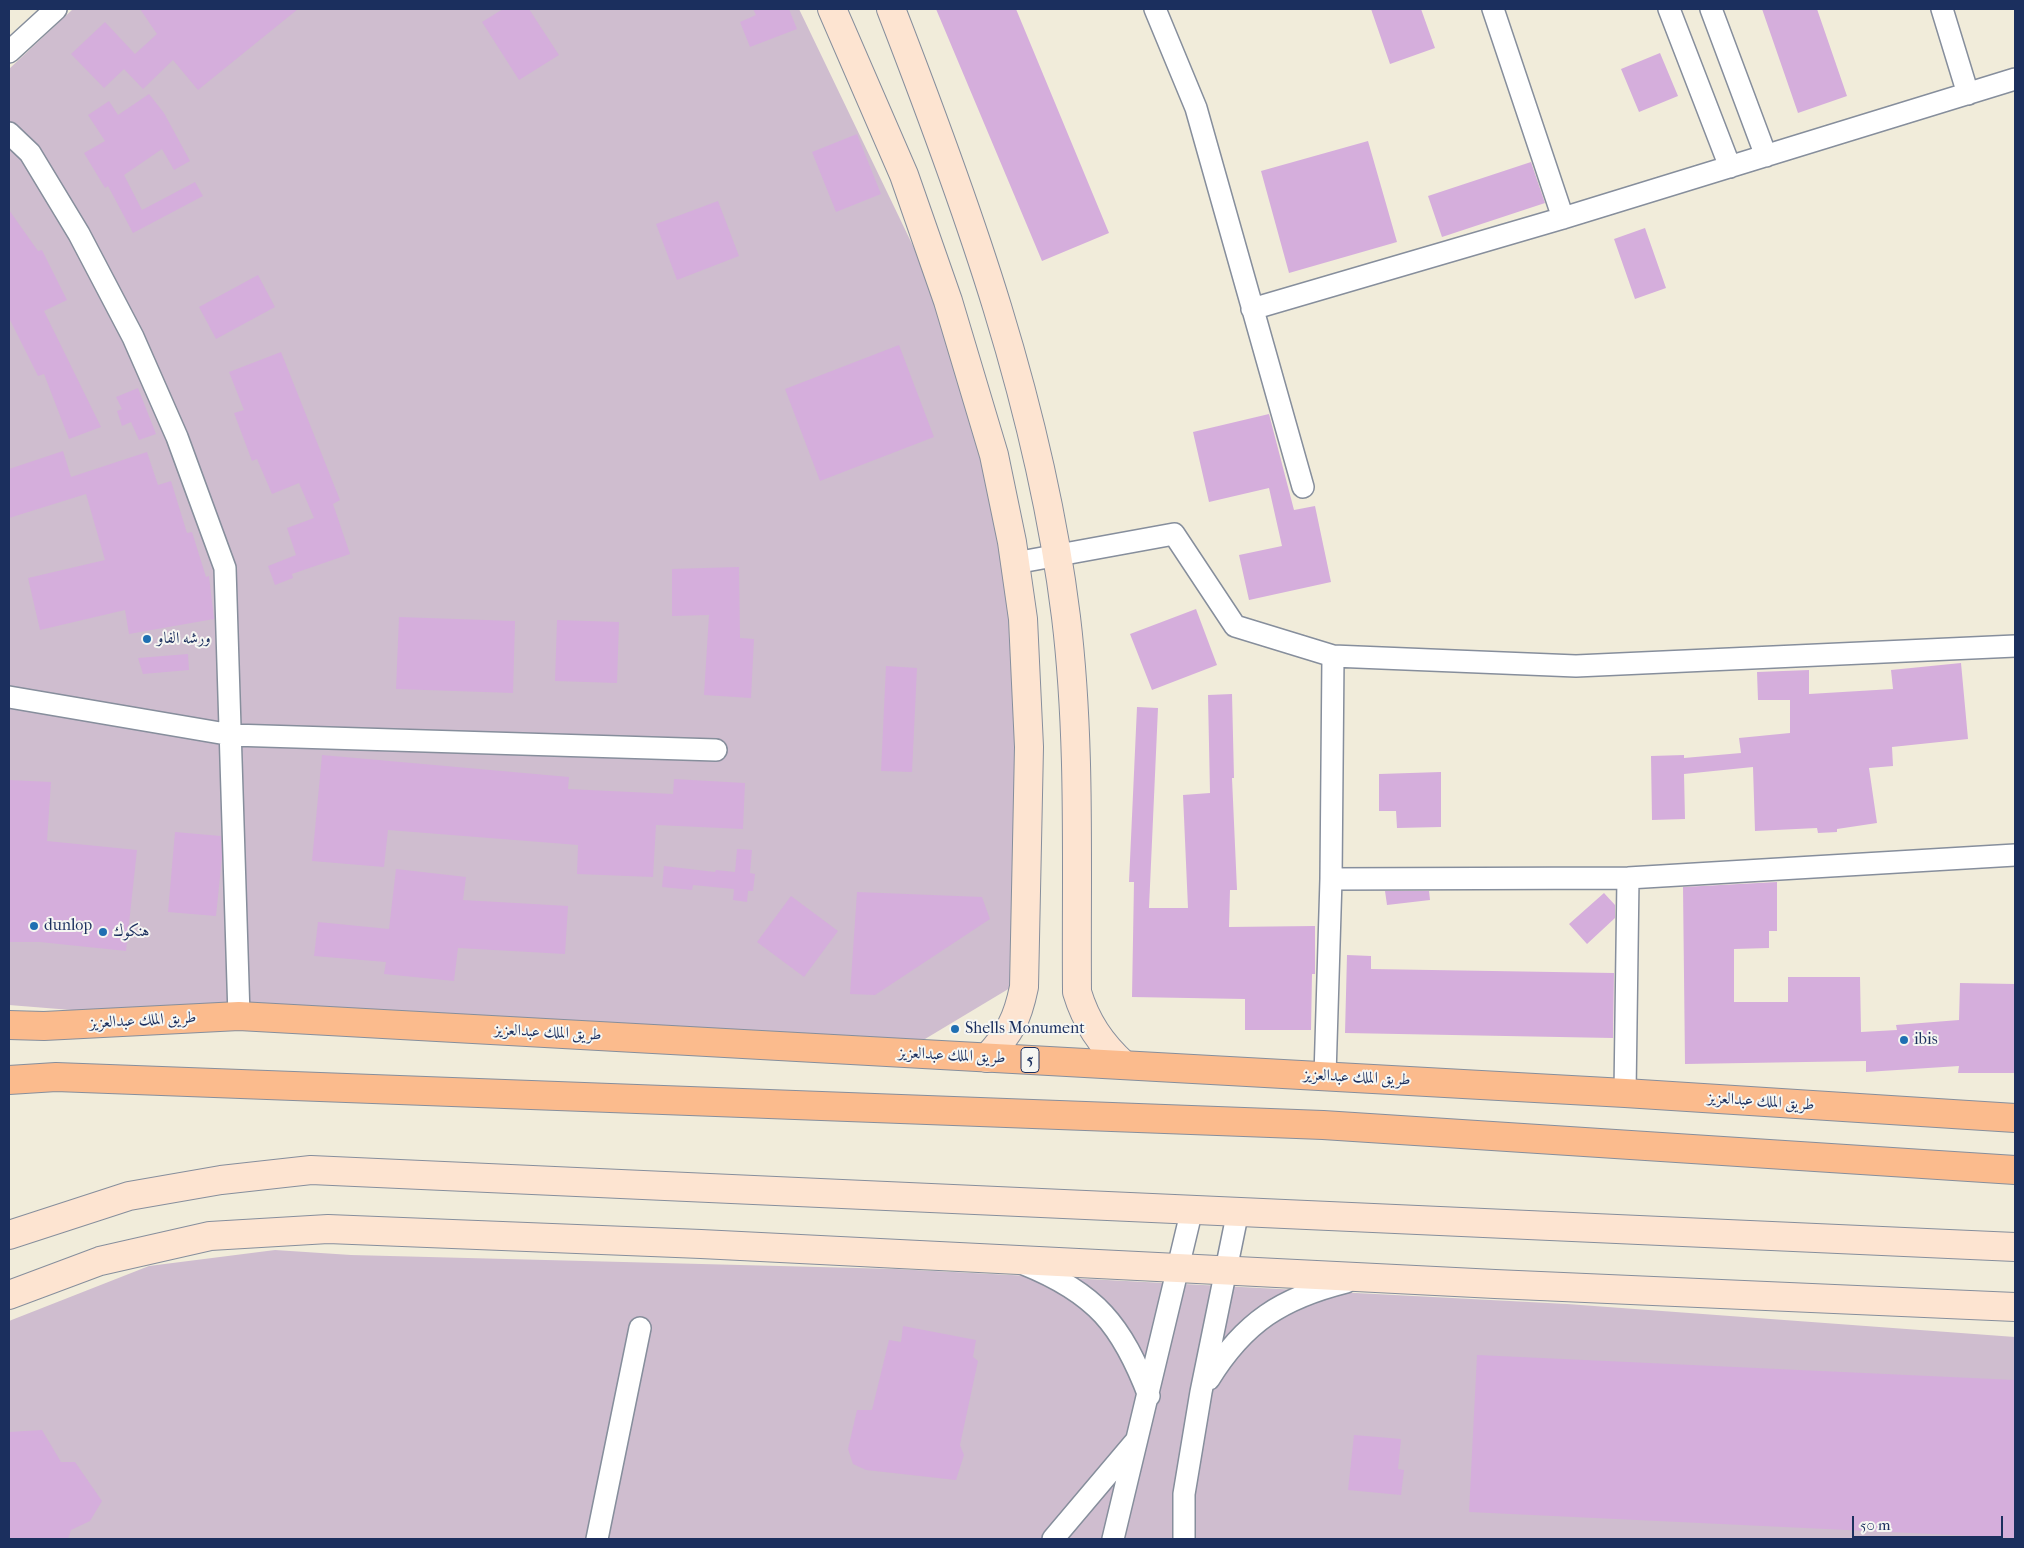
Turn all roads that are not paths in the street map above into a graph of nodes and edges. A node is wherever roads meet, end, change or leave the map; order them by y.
1 (56, 9) edge
2 (832, 9) edge
3 (891, 9) edge
4 (1155, 9) edge
5 (1493, 9) edge
6 (1669, 9) edge
7 (1711, 9) edge
8 (1942, 9) edge
9 (9, 52) edge
10 (2015, 79) edge
11 (1968, 94) junction
12 (9, 133) edge
13 (1766, 156) junction
14 (1730, 167) junction
15 (1563, 218) junction
16 (1252, 309) junction
17 (1303, 487) dead end
18 (1057, 556) junction
19 (1015, 563) junction
20 (2015, 646) edge
21 (1333, 656) junction
22 (9, 697) edge
23 (232, 734) junction
24 (716, 750) dead end
25 (2015, 855) edge
26 (1628, 878) junction
27 (1331, 879) junction
28 (239, 1016) junction
29 (9, 1025) edge
30 (987, 1058) junction
31 (1124, 1065) junction
32 (1325, 1076) junction
33 (9, 1080) edge
34 (1625, 1093) junction
35 (2015, 1118) edge
36 (2015, 1170) edge
37 (1192, 1209) junction
38 (1238, 1211) junction
39 (9, 1235) edge
40 (2015, 1247) edge
41 (1014, 1260) junction
42 (1179, 1268) junction
43 (1226, 1271) junction
44 (1362, 1278) junction
45 (9, 1295) edge
46 (2015, 1307) edge
47 (640, 1328) dead end
48 (1201, 1392) junction
49 (1149, 1396) junction
50 (1139, 1437) junction
51 (597, 1539) edge
52 (1053, 1539) edge
53 (1113, 1539) edge
54 (1184, 1539) edge

1 - 9 street
2 - 19 main road
3 - 18 main road
4 - 16 street
5 - 15 street
6 - 14 street
7 - 13 street
8 - 11 street
10 - 11 street
11 - 13 street
12 - 23 street
13 - 14 street
14 - 15 street
15 - 16 street
16 - 17 street
18 - 19 street
18 - 21 street
18 - 31 main road
19 - 30 main road
20 - 21 street
21 - 27 street
22 - 23 street
23 - 24 street
23 - 28 street
25 - 26 street
26 - 27 street
26 - 34 street
27 - 32 street
28 - 29 highway, طريق الملك عبدالعزيز / 5
28 - 30 highway, طريق الملك عبدالعزيز / 5
30 - 31 highway, طريق الملك عبدالعزيز / 5
31 - 32 highway, طريق الملك عبدالعزيز / 5
32 - 34 highway, طريق الملك عبدالعزيز / 5
33 - 36 highway
34 - 35 highway, طريق الملك عبدالعزيز / 5
37 - 38 main road
37 - 39 main road
37 - 42 street
38 - 40 main road
38 - 43 street
41 - 42 main road
41 - 45 main road
41 - 49 street
42 - 43 main road
42 - 49 street
43 - 44 main road
43 - 48 street
44 - 46 main road
44 - 48 street
47 - 51 street
48 - 54 street
49 - 50 street
50 - 52 street
50 - 53 street

